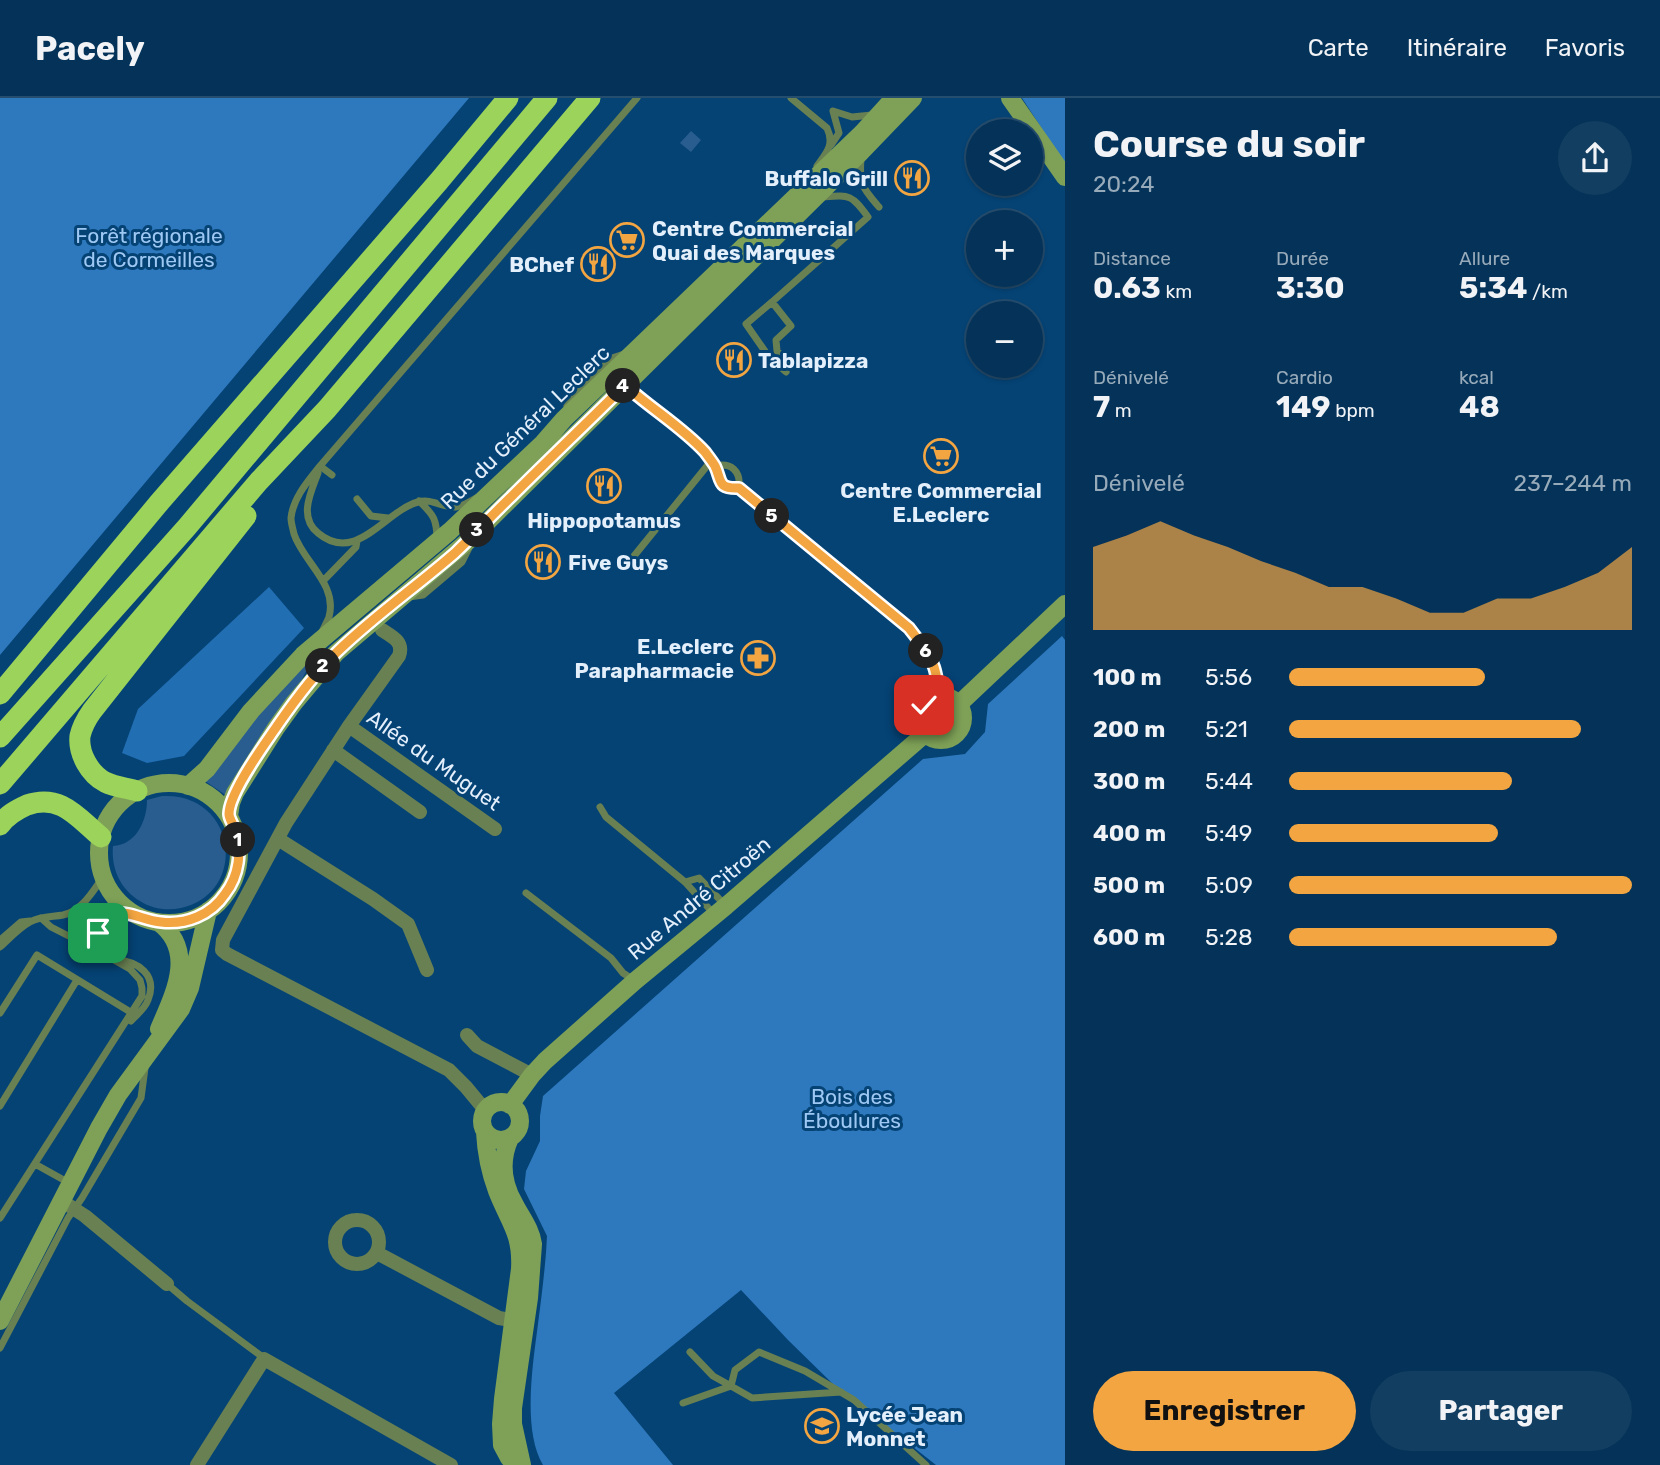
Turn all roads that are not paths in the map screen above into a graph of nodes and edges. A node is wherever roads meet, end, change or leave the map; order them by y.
1 (508, 98) edge
2 (547, 98) edge
3 (590, 98) edge
4 (637, 98) edge
5 (791, 98) edge
6 (913, 98) edge
7 (1013, 101) edge
8 (888, 105) edge
9 (831, 145) junction
10 (861, 152) junction
11 (1065, 177) edge
12 (806, 197) junction
13 (879, 207) dead end
14 (772, 302) junction
15 (776, 340) junction
16 (764, 350) junction
17 (790, 363) dead end
18 (786, 372) dead end
19 (625, 385) junction
20 (327, 409) junction
21 (713, 464) junction
22 (320, 466) junction
23 (332, 475) dead end
24 (495, 488) junction
25 (739, 488) junction
26 (357, 499) dead end
27 (419, 501) junction
28 (389, 518) junction
29 (482, 526) junction
30 (357, 541) junction
31 (435, 549) junction
32 (634, 556) dead end
33 (323, 582) junction
34 (398, 599) junction
35 (1065, 604) edge
36 (382, 629) dead end
37 (318, 642) junction
38 (0, 694) edge
39 (932, 700) junction
40 (904, 703) dead end
41 (958, 705) junction
42 (349, 726) junction
43 (926, 733) junction
44 (0, 737) edge
45 (333, 750) junction
46 (0, 784) edge
47 (188, 786) junction
48 (137, 791) junction
49 (600, 807) dead end
50 (420, 812) dead end
51 (229, 816) junction
52 (0, 825) edge
53 (495, 829) dead end
54 (101, 837) junction
55 (278, 839) junction
56 (103, 877) junction
57 (685, 882) junction
58 (526, 893) dead end
59 (208, 911) junction
60 (721, 911) junction
61 (132, 913) junction
62 (41, 918) junction
63 (31, 921) junction
64 (158, 922) junction
65 (0, 940) edge
66 (0, 947) edge
67 (100, 952) junction
68 (113, 960) junction
69 (427, 970) dead end
70 (77, 980) junction
71 (635, 981) junction
72 (0, 1013) edge
73 (132, 1013) junction
74 (467, 1035) dead end
75 (148, 1055) junction
76 (532, 1075) junction
77 (510, 1105) junction
78 (0, 1106) edge
79 (485, 1110) junction
80 (485, 1132) junction
81 (510, 1138) junction
82 (35, 1164) junction
83 (71, 1184) junction
84 (68, 1205) junction
85 (0, 1218) edge
86 (0, 1225) edge
87 (521, 1227) junction
88 (377, 1253) dead end
89 (167, 1284) joint
90 (0, 1321) edge
91 (519, 1322) junction
92 (0, 1348) edge
93 (690, 1352) dead end
94 (264, 1359) junction
95 (731, 1386) junction
96 (841, 1392) junction
97 (683, 1403) dead end
98 (197, 1465) edge
99 (451, 1465) edge
100 (516, 1465) edge
101 (522, 1465) edge
102 (926, 1465) edge

1 - 38 highway
2 - 44 highway
3 - 20 highway
4 - 22 lane
5 - 9 lane
6 - 10 main road, Rue du Général Leclerc
7 - 11 main road
8 - 9 lane
8 - 12 main road, Rue du Général Leclerc
9 - 12 lane
10 - 12 main road, Rue du Général Leclerc
10 - 13 lane
12 - 14 lane
12 - 19 main road, Rue du Général Leclerc
12 - 24 main road, Rue du Général Leclerc
14 - 15 lane
14 - 16 lane
15 - 16 lane
15 - 17 lane
16 - 18 lane
19 - 21 lane
19 - 29 main road, Rue du Général Leclerc
20 - 46 highway
20 - 48 highway
21 - 25 lane
21 - 25 lane
21 - 32 lane
22 - 23 lane
22 - 30 lane
22 - 33 lane
24 - 27 lane
24 - 31 main road, Rue du Général Leclerc
25 - 39 lane
26 - 28 lane
27 - 28 lane
27 - 31 lane
28 - 30 lane
29 - 34 main road, Rue du Général Leclerc
29 - 34 lane
30 - 33 lane
31 - 37 main road, Rue du Général Leclerc
33 - 37 lane
34 - 51 main road, Rue du Général Leclerc
35 - 41 main road
36 - 42 street
37 - 47 main road, Rue du Général Leclerc
39 - 40 lane
39 - 41 main road
39 - 43 main road
41 - 43 main road
42 - 45 street
42 - 53 street, Allée du Muguet
43 - 60 main road, Rue André Citroën
45 - 50 street
45 - 55 street
47 - 48 main road
47 - 51 main road
48 - 54 main road
49 - 57 lane
51 - 59 main road
52 - 54 highway
54 - 56 main road
55 - 69 street
55 - 79 street
56 - 61 main road
56 - 62 lane
57 - 60 lane
57 - 60 lane
58 - 71 lane
59 - 64 main road
59 - 75 main road
60 - 71 main road, Rue André Citroën
61 - 64 main road
61 - 67 lane
62 - 63 lane
62 - 67 lane
63 - 65 lane
63 - 66 lane
64 - 75 main road
67 - 68 lane
68 - 73 lane
68 - 86 lane
70 - 72 lane
70 - 73 lane
70 - 78 lane
71 - 76 main road, Rue André Citroën
73 - 82 lane
74 - 76 street
75 - 83 main road
75 - 84 lane
76 - 77 main road, Rue André Citroën
77 - 79 main road
77 - 81 main road
79 - 80 main road
80 - 81 main road
80 - 87 main road
81 - 87 main road
82 - 83 lane
82 - 85 lane
83 - 84 main road
84 - 89 street
84 - 90 main road
84 - 92 lane
87 - 91 main road
88 - 91 street
89 - 94 lane
91 - 100 main road
91 - 101 main road
93 - 95 lane
94 - 98 street
94 - 99 street
95 - 96 lane
95 - 96 lane
95 - 97 lane
96 - 102 lane

